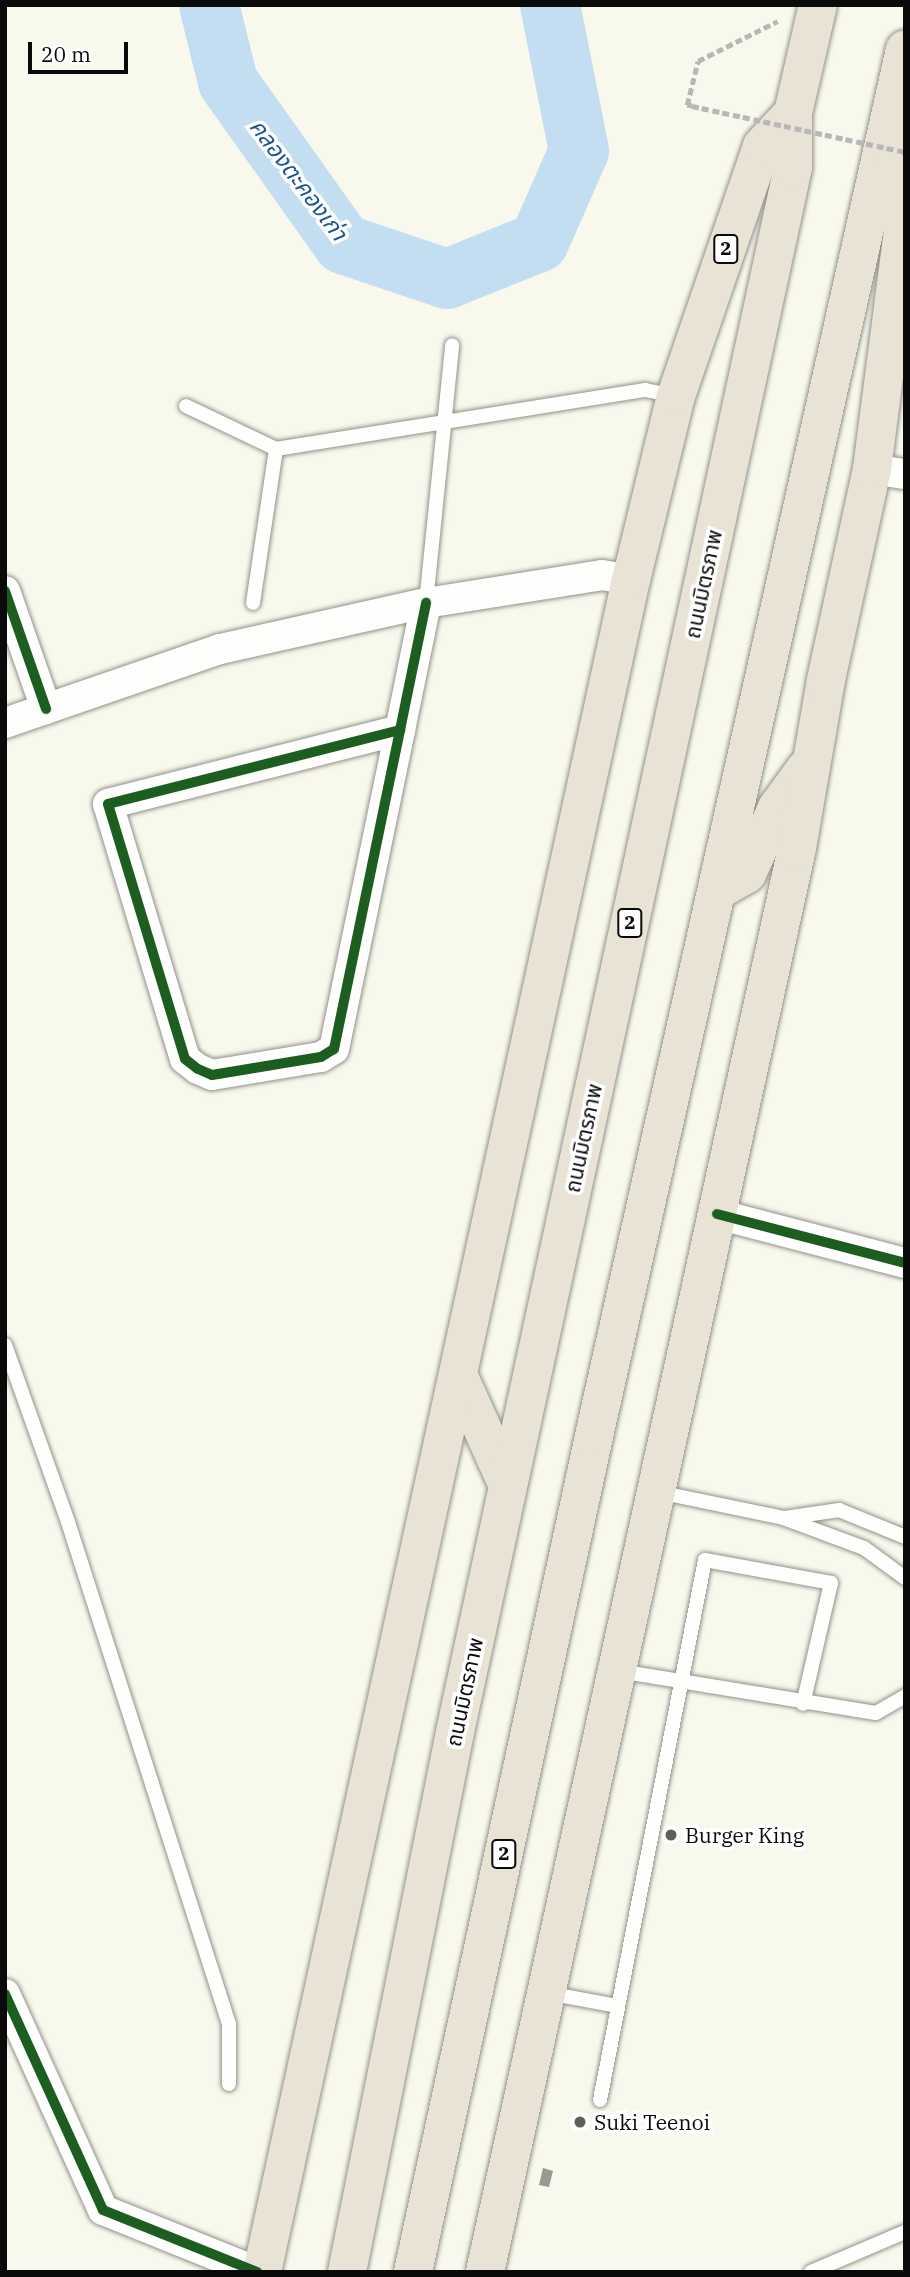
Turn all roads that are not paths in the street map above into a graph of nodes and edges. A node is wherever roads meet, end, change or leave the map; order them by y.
1 (804, 15) edge
2 (905, 49) edge
3 (793, 113) junction
4 (899, 132) edge
5 (452, 345) dead end
6 (676, 396) junction
7 (186, 406) dead end
8 (445, 423) junction
9 (276, 449) junction
10 (888, 472) edge
11 (631, 580) junction
12 (5, 591) edge
13 (253, 603) dead end
14 (426, 603) junction
15 (46, 709) junction
16 (5, 723) edge
17 (400, 730) junction
18 (811, 761) junction
19 (717, 891) junction
20 (717, 1214) junction
21 (905, 1263) edge
22 (5, 1345) edge
23 (460, 1379) junction
24 (508, 1486) junction
25 (656, 1491) junction
26 (783, 1518) junction
27 (905, 1537) edge
28 (905, 1578) edge
29 (617, 1670) junction
30 (679, 1682) junction
31 (905, 1696) edge
32 (803, 1704) junction
33 (547, 1993) junction
34 (5, 1994) edge
35 (618, 2006) junction
36 (229, 2084) dead end
37 (600, 2100) dead end
38 (905, 2232) edge
39 (260, 2272) edge
40 (347, 2272) edge
41 (413, 2272) edge
42 (485, 2272) edge
43 (811, 2272) edge

1 - 3 highway, ถนนมิตรภาพ / 2
2 - 4 highway, 2
3 - 6 highway, 2
3 - 24 highway, ถนนมิตรภาพ / 2
4 - 10 highway
4 - 19 highway, 2
5 - 8 lane
6 - 8 lane
6 - 11 highway
7 - 9 lane
8 - 9 lane
8 - 14 lane
9 - 13 lane
10 - 18 highway
11 - 14 street
11 - 23 highway
12 - 15 street
14 - 15 street
14 - 17 street
15 - 16 street
17 - 17 street
18 - 19 highway
18 - 20 highway
19 - 41 highway, 2
20 - 21 street
20 - 25 highway
22 - 36 lane
23 - 24 highway
23 - 39 highway
24 - 40 highway, ถนนมิตรภาพ / 2
25 - 26 lane
25 - 29 highway
26 - 27 lane
26 - 28 lane
29 - 30 lane
29 - 33 highway
30 - 32 lane
30 - 32 lane
30 - 35 lane
31 - 32 lane
33 - 35 lane
33 - 42 highway
34 - 39 street
35 - 37 lane
38 - 43 lane

